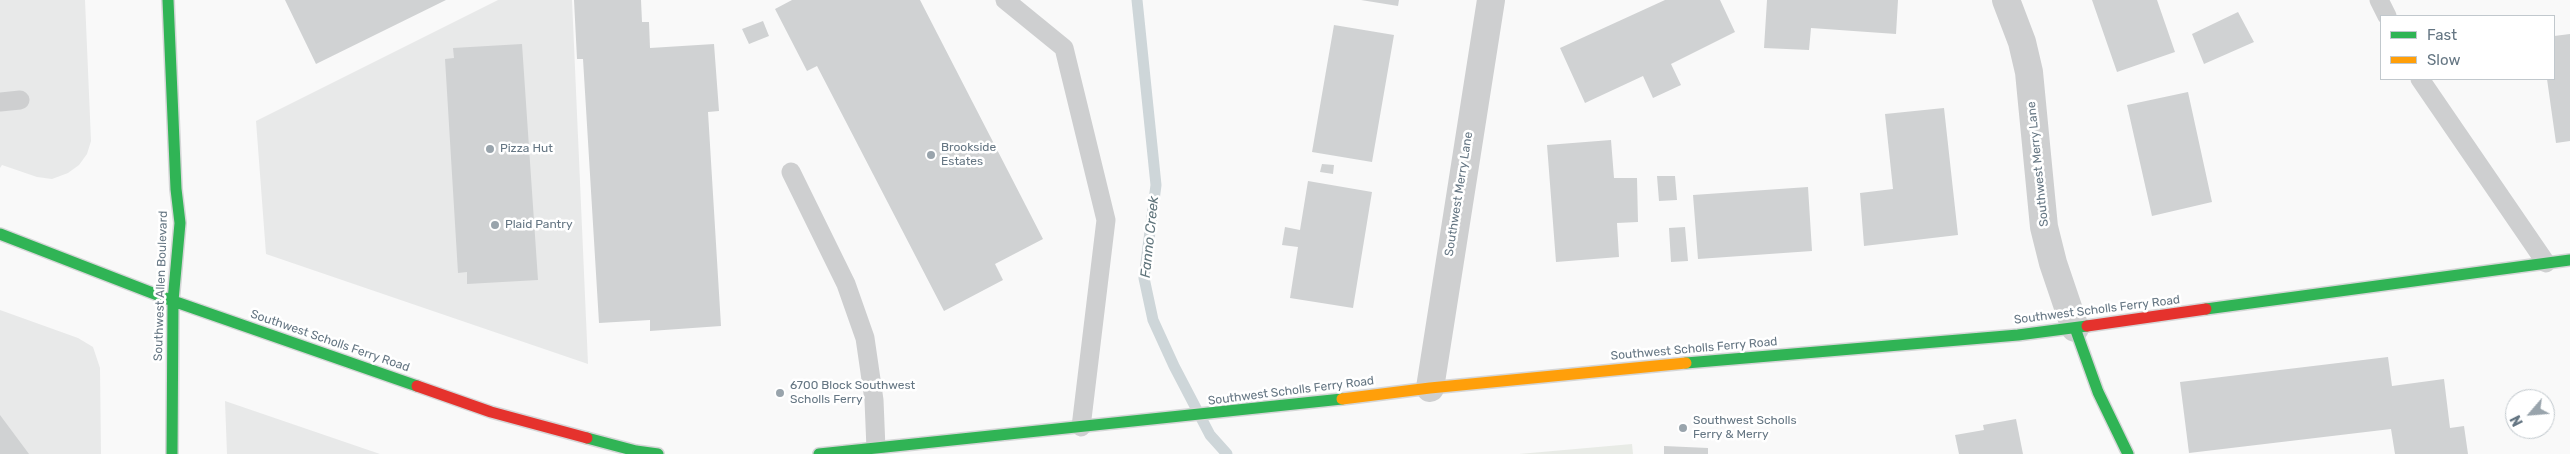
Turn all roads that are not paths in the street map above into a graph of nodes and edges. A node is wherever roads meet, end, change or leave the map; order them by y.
1 (168, 0) edge
2 (1005, 0) edge
3 (1491, 0) edge
4 (2006, 0) edge
5 (2379, 0) edge
6 (2386, 15) edge
7 (2421, 80) edge
8 (20, 100) dead end
9 (0, 102) edge
10 (791, 172) dead end
11 (0, 234) edge
12 (2570, 260) edge
13 (2546, 263) junction
14 (173, 301) junction
15 (2075, 328) junction
16 (1430, 388) junction
17 (1081, 427) junction
18 (876, 449) junction
19 (172, 454) edge
20 (658, 454) edge
21 (819, 454) edge
22 (2128, 454) edge

1 - 14 main road, Southwest Allen Boulevard
2 - 17 lane
3 - 16 street, Southwest Merry Lane
4 - 15 street, Southwest Merry Lane
5 - 6 lane
7 - 13 lane
8 - 9 lane
10 - 18 lane
11 - 14 main road, Southwest Scholls Ferry Road
12 - 13 main road, Southwest Scholls Ferry Road
13 - 15 main road, Southwest Scholls Ferry Road
14 - 19 main road, Southwest Allen Boulevard
14 - 20 main road, Southwest Scholls Ferry Road
15 - 16 main road, Southwest Scholls Ferry Road
15 - 22 main road
16 - 17 main road, Southwest Scholls Ferry Road
17 - 18 main road, Southwest Scholls Ferry Road
18 - 21 main road, Southwest Scholls Ferry Road

